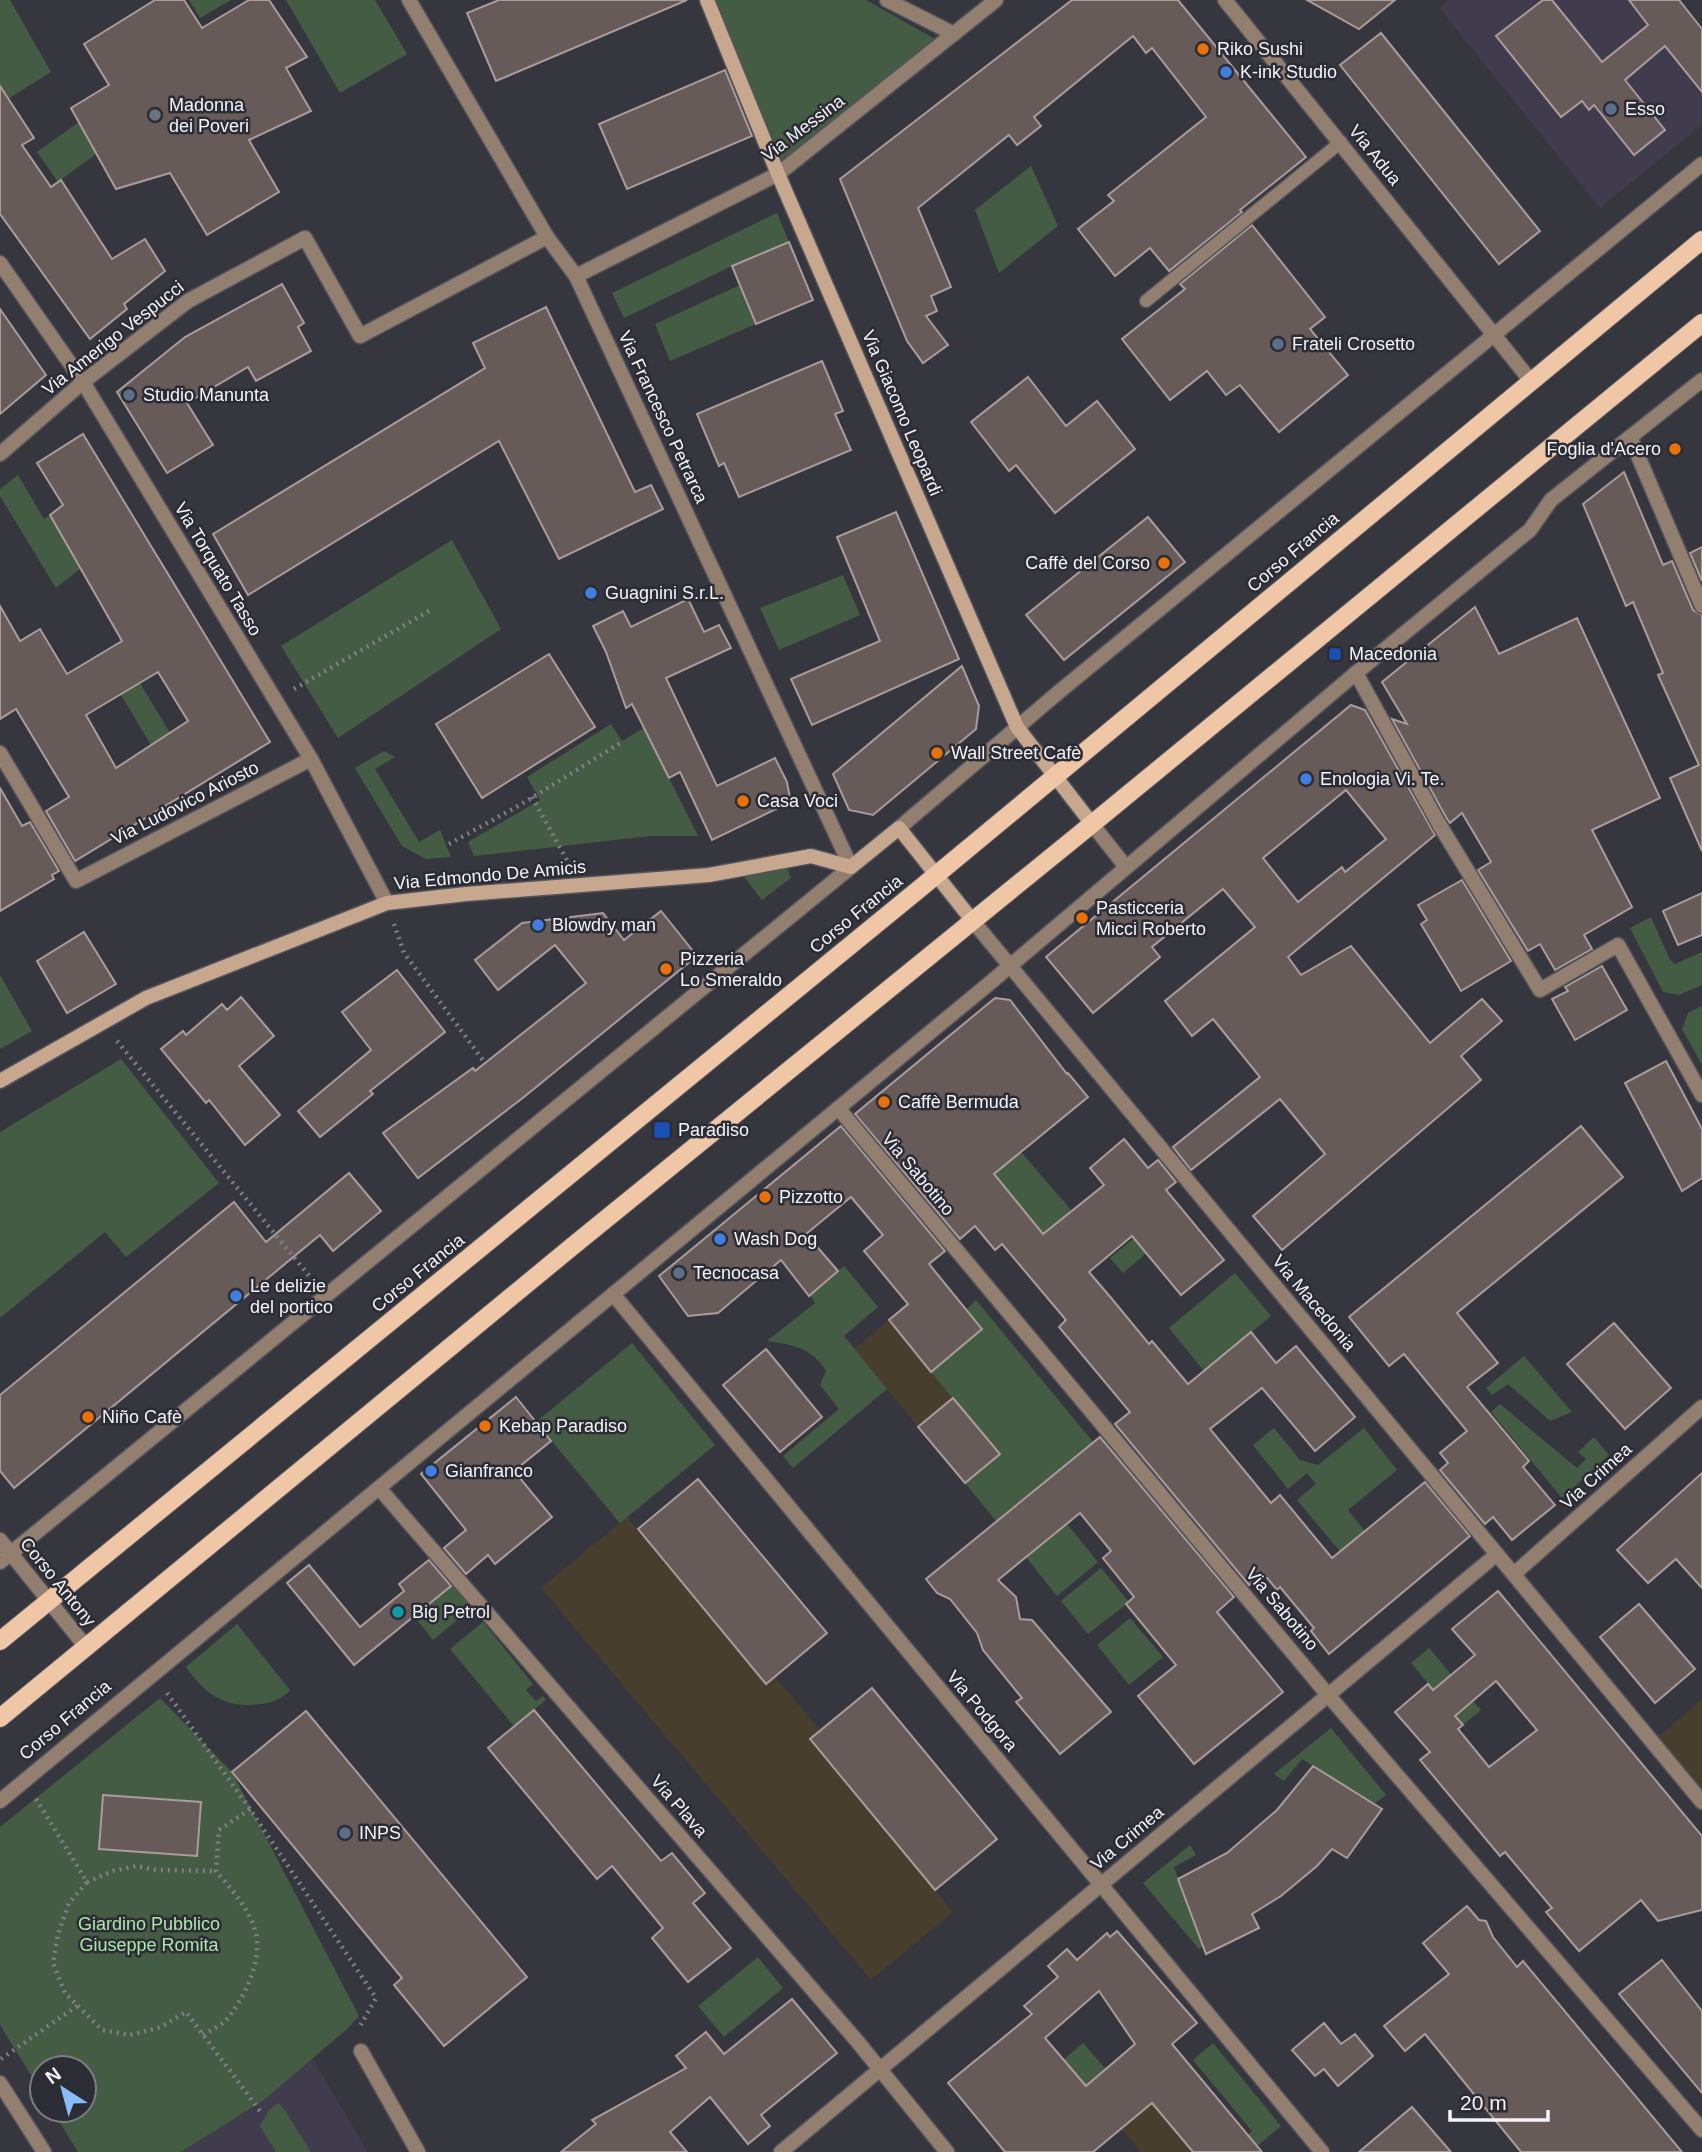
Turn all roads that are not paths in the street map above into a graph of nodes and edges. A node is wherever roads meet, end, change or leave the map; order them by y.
1 (409, 0) edge
2 (707, 0) edge
3 (887, 0) edge
4 (996, 0) edge
5 (1225, 0) edge
6 (954, 34) junction
7 (1341, 142) junction
8 (1701, 166) edge
9 (778, 174) junction
10 (547, 237) junction
11 (1702, 240) edge
12 (0, 263) edge
13 (576, 276) junction
14 (1146, 301) dead end
15 (1702, 323) edge
16 (1495, 334) junction
17 (1702, 380) edge
18 (1531, 381) junction
19 (83, 382) junction
20 (1630, 437) junction
21 (0, 454) edge
22 (1702, 606) edge
23 (1356, 673) junction
24 (1017, 727) junction
25 (0, 753) edge
26 (311, 759) junction
27 (1054, 777) junction
28 (1091, 824) junction
29 (899, 828) junction
30 (851, 867) junction
31 (1126, 867) junction
32 (937, 875) junction
33 (387, 904) junction
34 (972, 920) junction
35 (1009, 966) junction
36 (0, 1081) edge
37 (1702, 1095) edge
38 (838, 1108) junction
39 (613, 1294) junction
40 (1702, 1407) edge
41 (379, 1488) junction
42 (0, 1540) edge
43 (1497, 1554) junction
44 (5, 1558) edge
45 (1514, 1574) junction
46 (48, 1601) junction
47 (0, 1641) edge
48 (86, 1647) junction
49 (1328, 1695) junction
50 (0, 1718) edge
51 (0, 1801) edge
52 (1702, 1801) edge
53 (1101, 1885) junction
54 (361, 2052) dead end
55 (880, 2069) junction
56 (0, 2083) edge
57 (1702, 2130) edge
58 (44, 2152) edge
59 (418, 2152) edge
60 (781, 2152) edge
61 (947, 2152) edge
62 (1322, 2152) edge

1 - 10 street, Via Francesco Petrarca
2 - 9 street, Via Giacomo Leopardi
3 - 6 street
4 - 6 street, Via Messina
5 - 7 street, Via Adua
6 - 9 street, Via Messina
7 - 14 lane
7 - 16 street, Via Adua
8 - 16 street
9 - 13 street, Via Messina
9 - 24 street, Via Giacomo Leopardi
10 - 13 street, Via Francesco Petrarca
10 - 19 street, Via Amerigo Vespucci
11 - 18 main road, Corso Francia
12 - 19 street, Via Torquato Tasso
13 - 30 street, Via Francesco Petrarca
15 - 28 main road
16 - 18 street, Via Adua
16 - 24 street
17 - 20 street, Corso Francia
18 - 27 main road, Corso Francia
19 - 21 street, Via Amerigo Vespucci
19 - 26 street, Via Torquato Tasso
20 - 22 street
20 - 23 street, Corso Francia
23 - 31 street, Corso Francia
23 - 37 street
24 - 27 street, Via Giacomo Leopardi
24 - 29 street
25 - 26 street, Via Ludovico Ariosto
26 - 33 street, Via Torquato Tasso
27 - 28 street, Via Giacomo Leopardi
27 - 32 main road, Corso Francia
28 - 31 street
28 - 34 main road
29 - 30 street
29 - 32 street, Via Macedonia
30 - 33 street, Via Edmondo De Amicis
30 - 44 street
31 - 35 street, Corso Francia
32 - 34 street, Via Macedonia
32 - 46 main road, Corso Francia
33 - 36 street, Via Edmondo De Amicis
34 - 35 street, Via Macedonia
34 - 48 main road
35 - 38 street, Corso Francia
35 - 43 street, Via Macedonia
38 - 39 street, Corso Francia
38 - 49 street, Via Sabotino
39 - 41 street, Corso Francia
39 - 53 street, Via Podgora
40 - 45 street, Via Crimea
41 - 51 street, Corso Francia
41 - 55 street, Via Plava
42 - 44 street, Corso Antony
43 - 45 street, Via Macedonia
43 - 49 street, Via Crimea
44 - 46 street, Corso Antony
45 - 52 street, Via Macedonia
46 - 47 main road, Corso Francia
46 - 48 street, Corso Antony
48 - 50 main road
49 - 53 street, Via Crimea
49 - 57 street, Via Sabotino
53 - 55 street, Via Crimea
53 - 62 street, Via Podgora
54 - 59 street
55 - 60 street, Via Crimea
55 - 61 street, Via Plava
56 - 58 street

